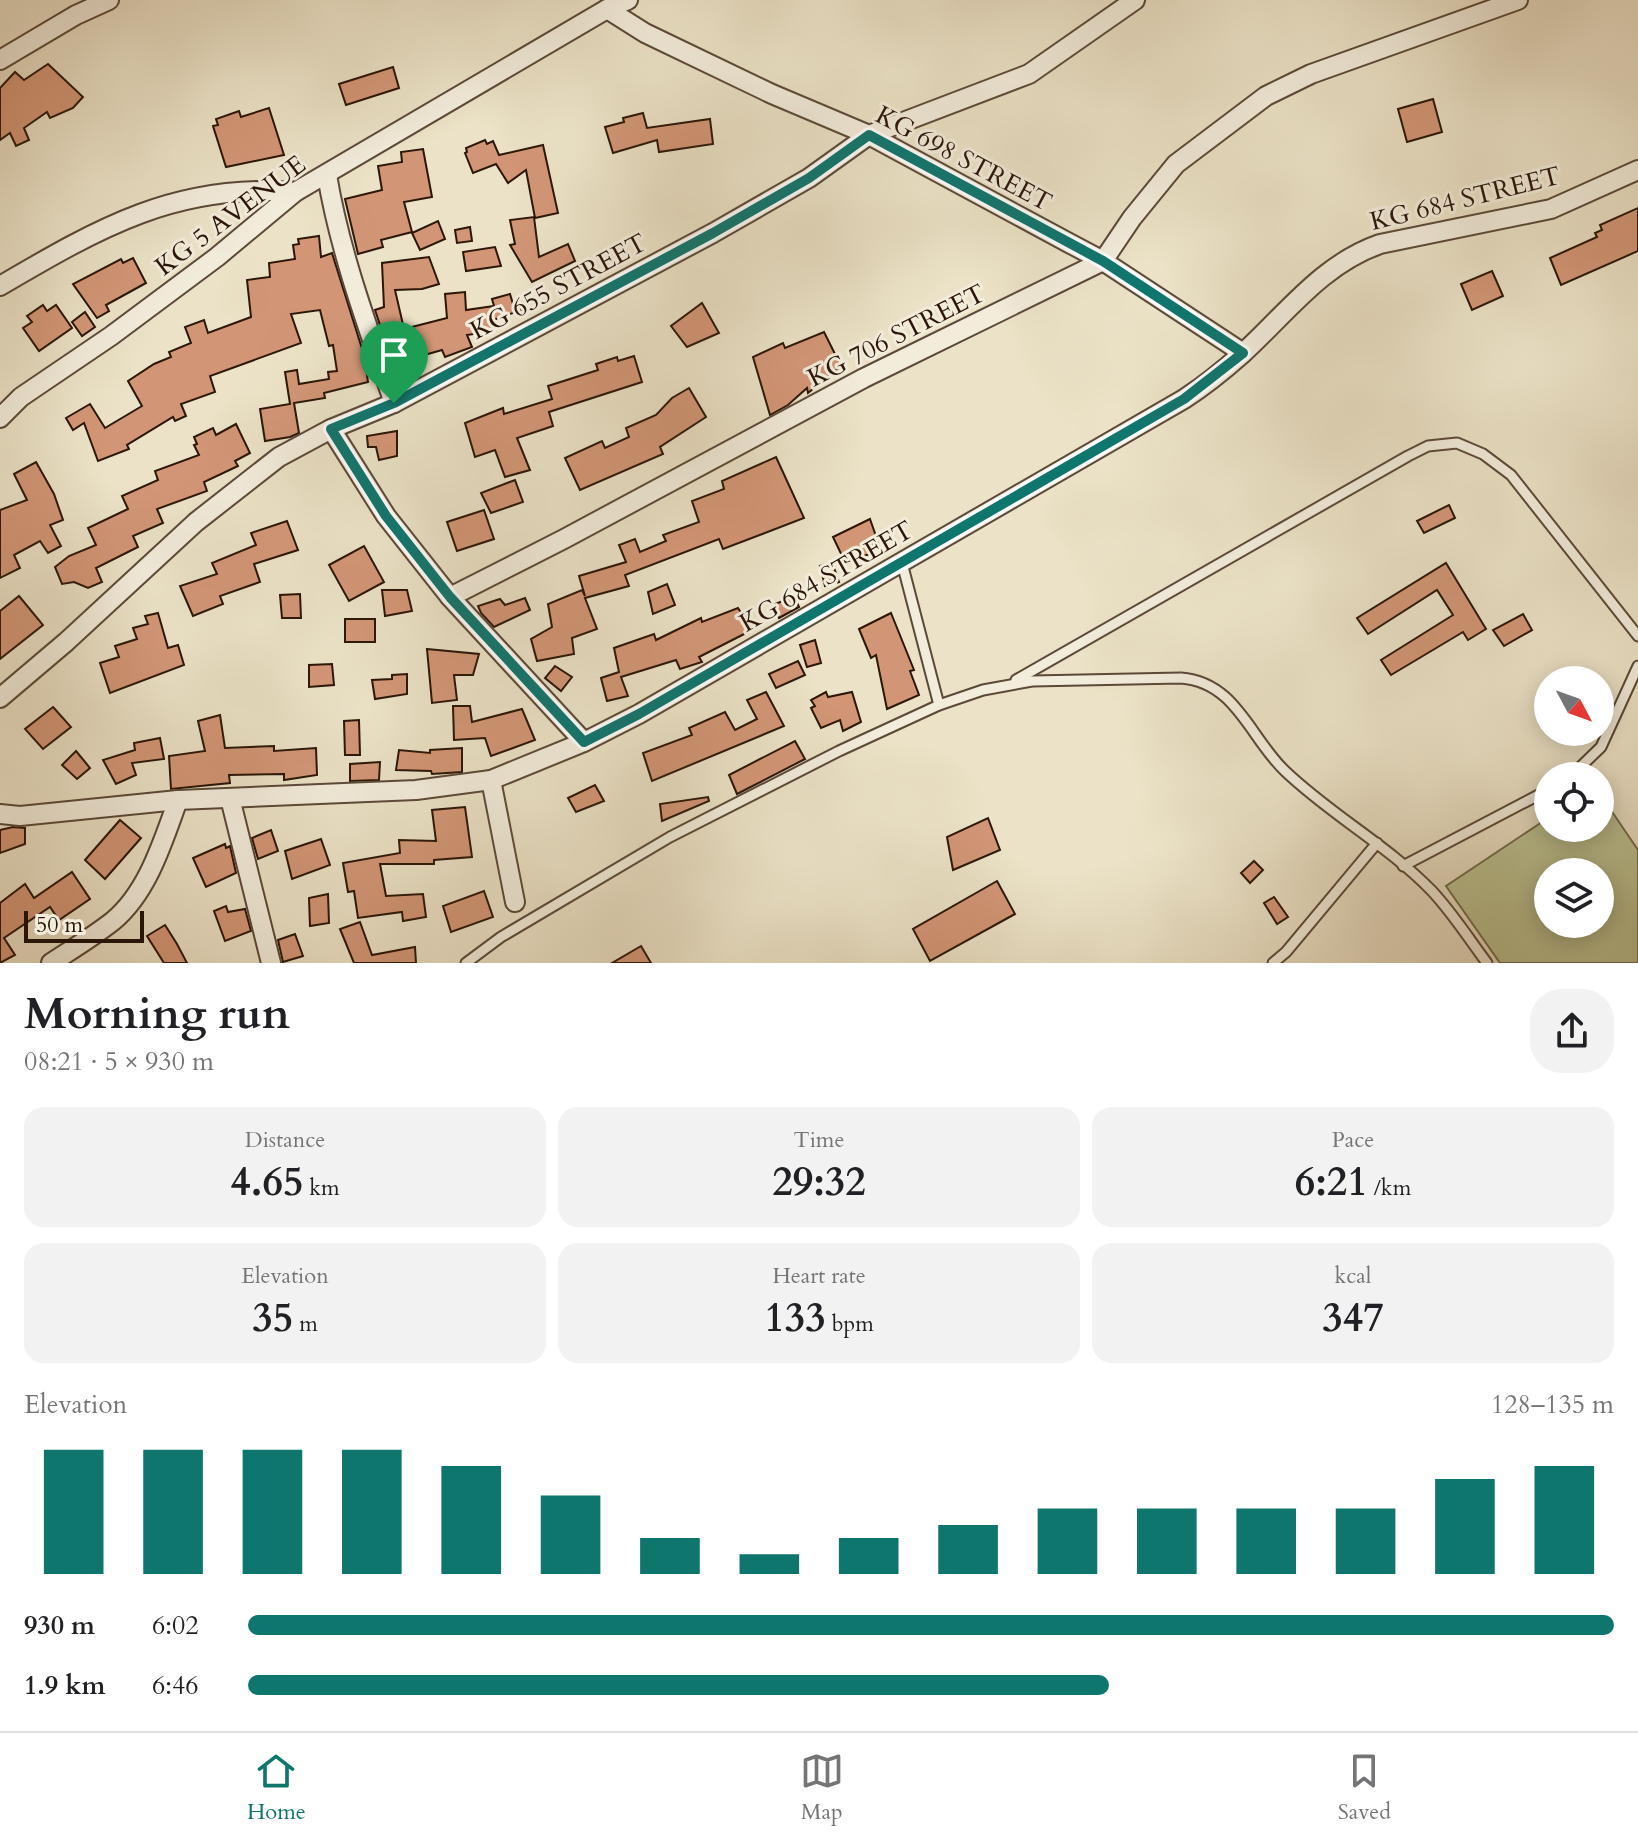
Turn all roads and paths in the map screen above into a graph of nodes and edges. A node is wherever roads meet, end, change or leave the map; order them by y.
1 (109, 0) edge
2 (628, 0) edge
3 (1135, 0) edge
4 (1518, 0) edge
5 (607, 9) junction
6 (0, 60) edge
7 (869, 135) junction
8 (1638, 170) edge
9 (327, 175) junction
10 (295, 192) junction
11 (1103, 261) junction
12 (0, 286) edge
13 (1243, 353) junction
14 (394, 403) junction
15 (0, 418) edge
16 (331, 429) junction
17 (902, 563) junction
18 (450, 597) junction
19 (1638, 636) edge
20 (1638, 666) edge
21 (1010, 684) junction
22 (0, 698) edge
23 (939, 705) junction
24 (584, 742) junction
25 (1585, 762) edge
26 (491, 780) junction
27 (1534, 797) edge
28 (230, 798) junction
29 (178, 800) junction
30 (0, 814) edge
31 (1377, 843) junction
32 (1403, 866) junction
33 (515, 902) dead end
34 (51, 963) edge
35 (271, 963) edge
36 (466, 963) edge
37 (1273, 963) edge
38 (1487, 963) edge

1 - 6 street
2 - 5 street, KG 5 AVENUE
3 - 7 street, KG 655 STREET
4 - 11 street, KG 706 STREET
5 - 7 street, KG 698 STREET
5 - 9 street, KG 5 AVENUE
7 - 11 street, KG 698 STREET
7 - 14 street, KG 655 STREET
8 - 13 street, KG 684 STREET
9 - 10 street, KG 5 AVENUE
9 - 14 street
10 - 12 street
10 - 15 street, KG 5 AVENUE
11 - 13 street, KG 698 STREET
11 - 18 street, KG 706 STREET
13 - 17 street, KG 684 STREET
14 - 16 street, KG 655 STREET
16 - 18 street
16 - 22 street, KG 655 STREET
17 - 23 lane
17 - 24 street, KG 684 STREET
18 - 24 street
19 - 21 lane
20 - 25 lane
21 - 23 lane
21 - 31 lane
23 - 36 lane
24 - 26 street, KG 684 STREET
26 - 28 street, KG 684 STREET
26 - 33 street
27 - 32 lane
28 - 29 street, KG 684 STREET
28 - 35 street
29 - 30 street, KG 684 STREET
29 - 34 street
31 - 32 lane
31 - 37 lane
32 - 38 lane

